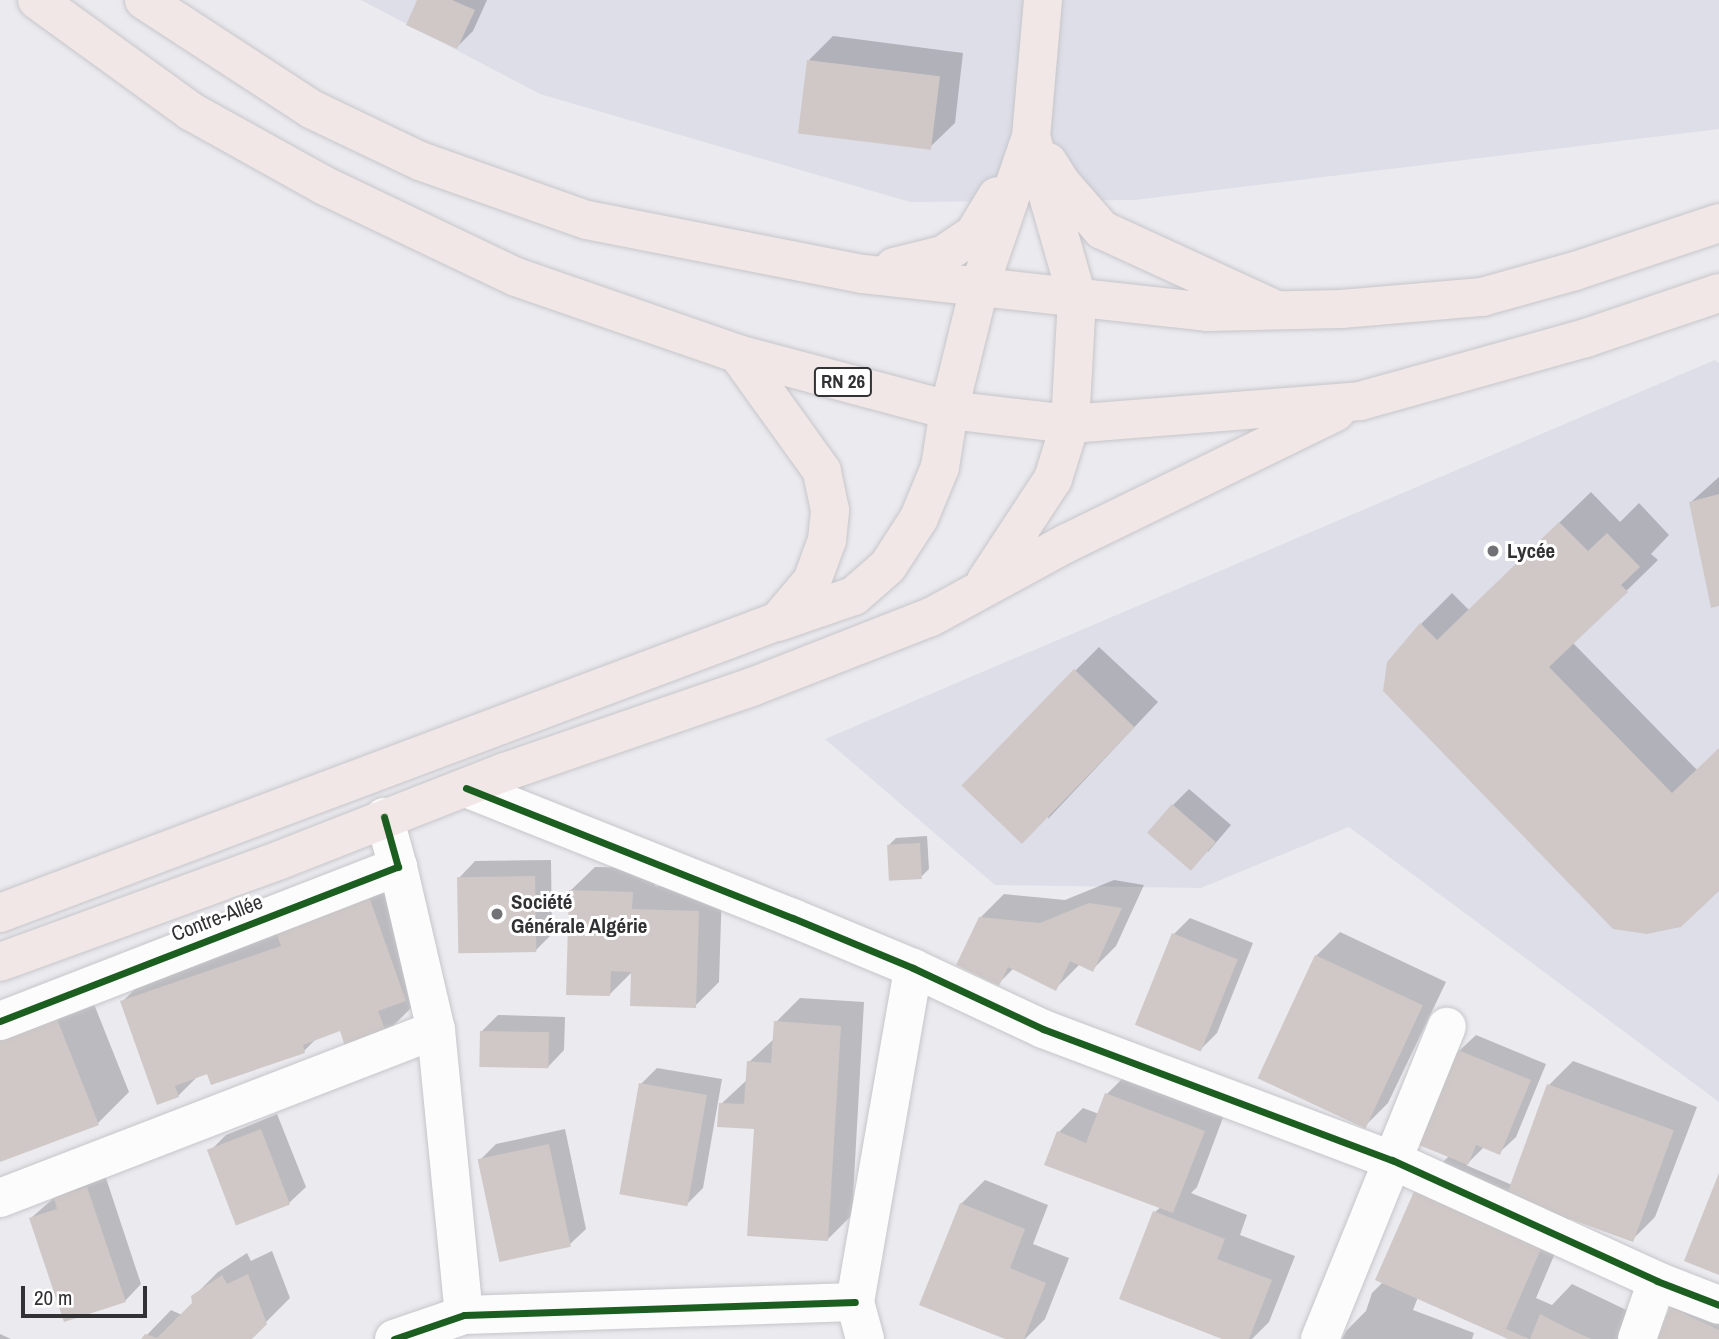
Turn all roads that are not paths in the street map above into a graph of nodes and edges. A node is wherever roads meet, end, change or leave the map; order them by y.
1 (37, 0) edge
2 (144, 0) edge
3 (1043, 0) edge
4 (1031, 137) junction
5 (1719, 223) edge
6 (863, 274) junction
7 (980, 285) junction
8 (1719, 293) edge
9 (1077, 297) junction
10 (1278, 311) junction
11 (738, 354) junction
12 (1360, 401) junction
13 (949, 410) junction
14 (1070, 424) junction
15 (982, 587) junction
16 (762, 627) junction
17 (466, 788) junction
18 (384, 817) junction
19 (398, 867) junction
20 (0, 913) edge
21 (0, 962) edge
22 (913, 968) junction
23 (0, 1021) edge
24 (1447, 1027) dead end
25 (436, 1030) junction
26 (1392, 1160) junction
27 (0, 1198) edge
28 (1657, 1281) junction
29 (855, 1302) junction
30 (1719, 1305) edge
31 (464, 1315) junction
32 (394, 1339) edge
33 (865, 1339) edge
34 (1320, 1339) edge
35 (1637, 1339) edge

1 - 11 main road, RN 26
2 - 6 main road
3 - 4 main road
4 - 6 main road
4 - 7 main road
4 - 9 main road
4 - 10 main road
5 - 10 main road
6 - 7 main road
7 - 9 main road
7 - 13 main road
8 - 12 main road, RN 26
9 - 10 main road
9 - 14 main road
11 - 13 main road, RN 26
11 - 16 main road
12 - 14 main road, RN 26
12 - 15 main road
13 - 14 main road, RN 26
13 - 16 main road
14 - 15 main road
15 - 17 main road
16 - 20 main road
17 - 18 main road
17 - 22 street
18 - 19 street
18 - 21 main road
19 - 23 street, Contre-Allée
19 - 25 street
22 - 26 street
22 - 29 street
24 - 26 street
25 - 27 street
25 - 31 street
26 - 28 street
26 - 34 street
28 - 30 street
28 - 35 street
29 - 31 street
29 - 33 street
31 - 32 street

